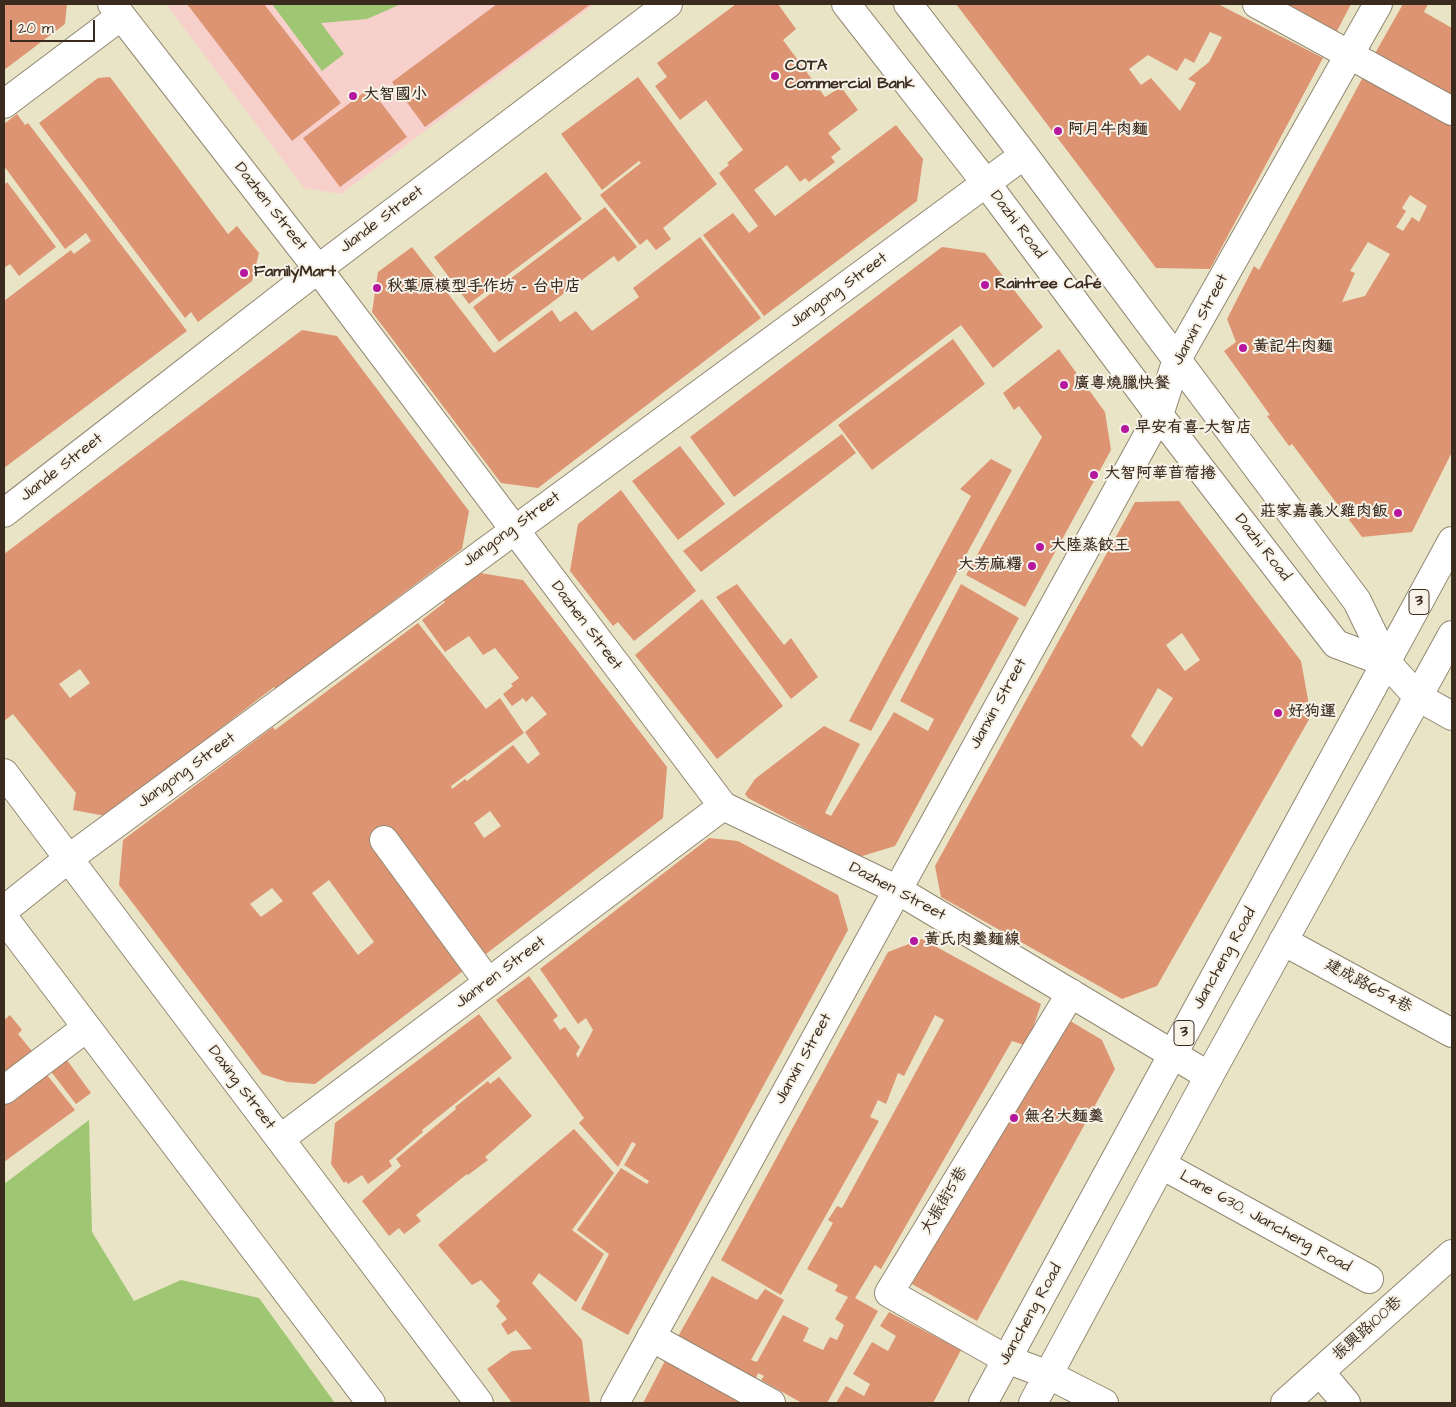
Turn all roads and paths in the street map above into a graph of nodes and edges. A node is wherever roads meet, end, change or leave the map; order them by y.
1 (668, 4) edge
2 (846, 4) edge
3 (908, 4) edge
4 (1257, 4) edge
5 (1378, 4) edge
6 (117, 10) edge
7 (1350, 53) junction
8 (4, 104) edge
9 (1452, 111) edge
10 (1024, 155) junction
11 (986, 183) junction
12 (318, 268) junction
13 (1178, 359) junction
14 (1159, 415) junction
15 (4, 513) edge
16 (513, 530) junction
17 (1452, 541) edge
18 (1452, 634) edge
19 (1387, 663) junction
20 (1418, 697) junction
21 (1452, 716) edge
22 (4, 773) edge
23 (723, 806) junction
24 (384, 840) dead end
25 (68, 859) junction
26 (896, 889) junction
27 (4, 910) edge
28 (4, 918) edge
29 (1283, 941) junction
30 (488, 982) junction
31 (1070, 993) junction
32 (86, 1028) junction
33 (1452, 1033) edge
34 (1173, 1054) junction
35 (1209, 1076) junction
36 (4, 1090) edge
37 (280, 1139) junction
38 (1162, 1165) junction
39 (1452, 1254) edge
40 (1369, 1280) dead end
41 (652, 1337) junction
42 (1006, 1359) junction
43 (1320, 1372) junction
44 (1049, 1375) junction
45 (371, 1403) edge
46 (479, 1403) edge
47 (615, 1403) edge
48 (771, 1403) edge
49 (983, 1403) edge
50 (1034, 1403) edge
51 (1104, 1403) edge
52 (1285, 1403) edge
53 (1346, 1403) edge

1 - 12 street, Jiande Street
2 - 11 street, Dazhi Road
3 - 10 street, Dazhi Road
4 - 7 street
5 - 7 street, Jianxin Street
6 - 8 street
6 - 12 street, Dazhen Street
7 - 9 street
7 - 13 street, Jianxin Street
10 - 11 street, Jiangong Street
10 - 13 street, Dazhi Road
11 - 14 street, Dazhi Road
11 - 16 street, Jiangong Street
12 - 15 street, Jiande Street
12 - 16 street, Dazhen Street
13 - 14 street, Jianxin Street
13 - 19 street, Dazhi Road
14 - 19 street, Dazhi Road
14 - 26 street, Jianxin Street
16 - 23 street, Dazhen Street
16 - 25 street, Jiangong Street
17 - 19 street, Jiancheng Road / 3
18 - 20 street
19 - 20 street, Dazhi Road
19 - 34 street, Jiancheng Road / 3
20 - 21 street, Dazhi Road
20 - 29 street
22 - 25 street, Daxing Street
23 - 26 street, Dazhen Street
23 - 30 street, Jianren Street
24 - 30 street
25 - 27 street, Jiangong Street
25 - 37 street, Daxing Street
26 - 31 street, Dazhen Street
26 - 41 street, Jianxin Street
28 - 32 street
29 - 33 street, 建成路654巷
29 - 35 street
30 - 37 street, Jianren Street
31 - 34 street, Dazhen Street
31 - 42 street, 大振街5巷
32 - 36 street
32 - 45 street
34 - 35 street, Dazhen Street
34 - 42 street, Jiancheng Road / 3
35 - 38 street
37 - 46 street, Daxing Street
38 - 40 street, Lane 630, Jiancheng Road
38 - 44 street
39 - 43 street, 振興路100巷
41 - 47 street, Jianxin Street
41 - 48 street
42 - 44 street
42 - 49 street, Jiancheng Road / 3
43 - 52 street, 振興路100巷
43 - 53 street
44 - 50 street
44 - 51 street

